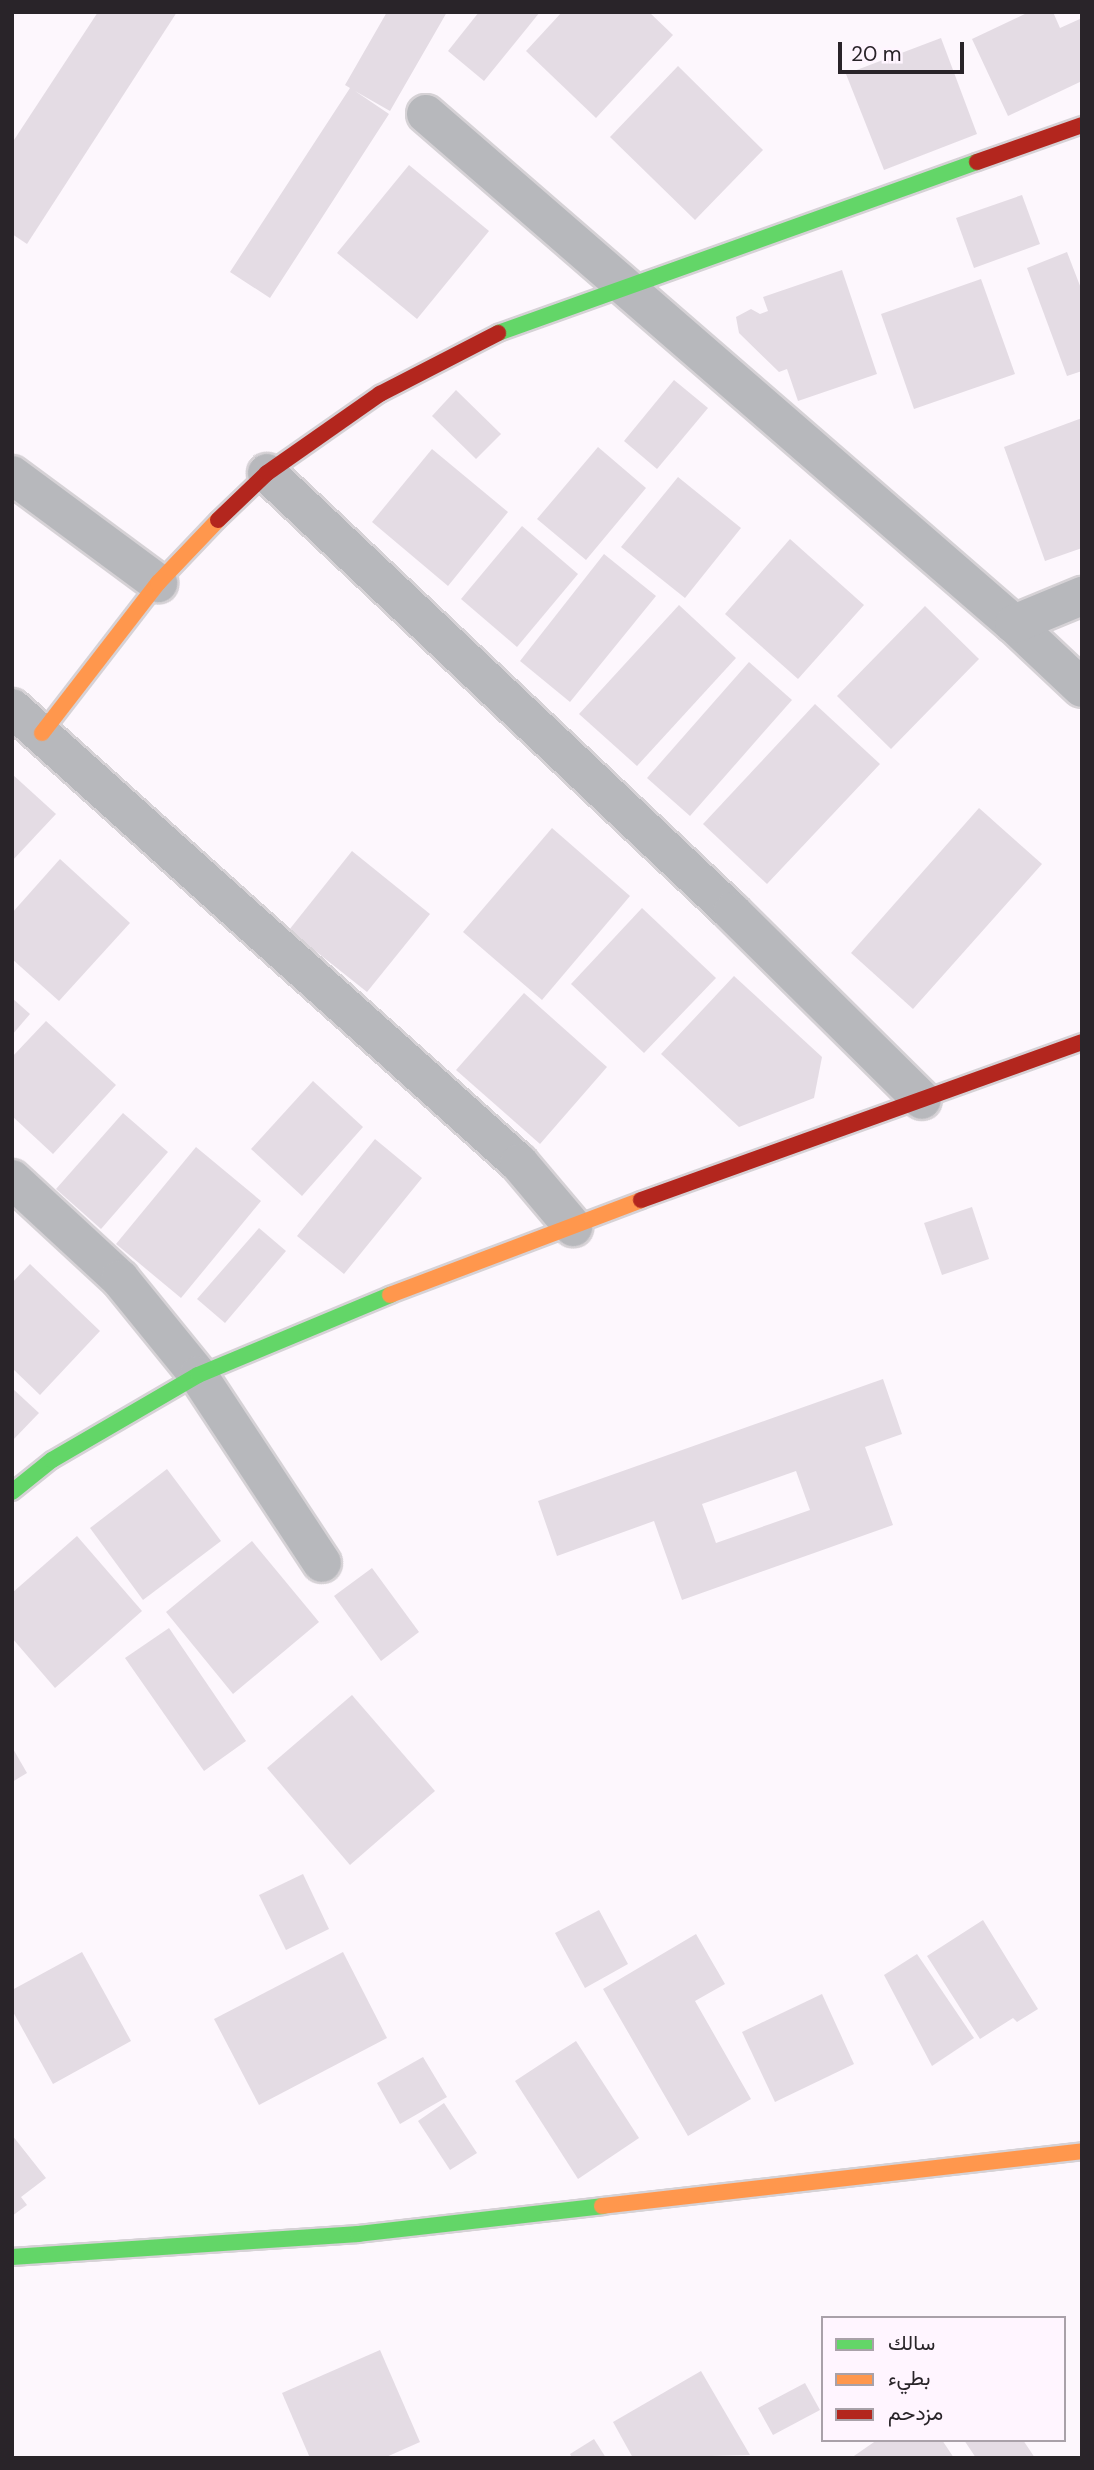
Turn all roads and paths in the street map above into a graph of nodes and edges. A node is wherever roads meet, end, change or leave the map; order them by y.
1 (426, 114) dead end
2 (1082, 125) edge
3 (623, 286) junction
4 (267, 473) junction
5 (12, 475) edge
6 (158, 583) junction
7 (1082, 596) edge
8 (1014, 624) junction
9 (1082, 688) edge
10 (12, 708) edge
11 (42, 733) junction
12 (1080, 1047) edge
13 (922, 1100) junction
14 (12, 1179) edge
15 (573, 1227) junction
16 (198, 1375) junction
17 (12, 1492) edge
18 (321, 1563) dead end
19 (1082, 2151) edge
20 (12, 2257) edge

1 - 3 street
2 - 3 street
3 - 4 street
3 - 8 street
4 - 6 street
4 - 13 street
5 - 6 street
6 - 11 street
7 - 8 street
8 - 9 street
10 - 11 street
11 - 15 street
12 - 13 street
13 - 15 street
14 - 16 street
15 - 16 street
16 - 17 street
16 - 18 street
19 - 20 street

